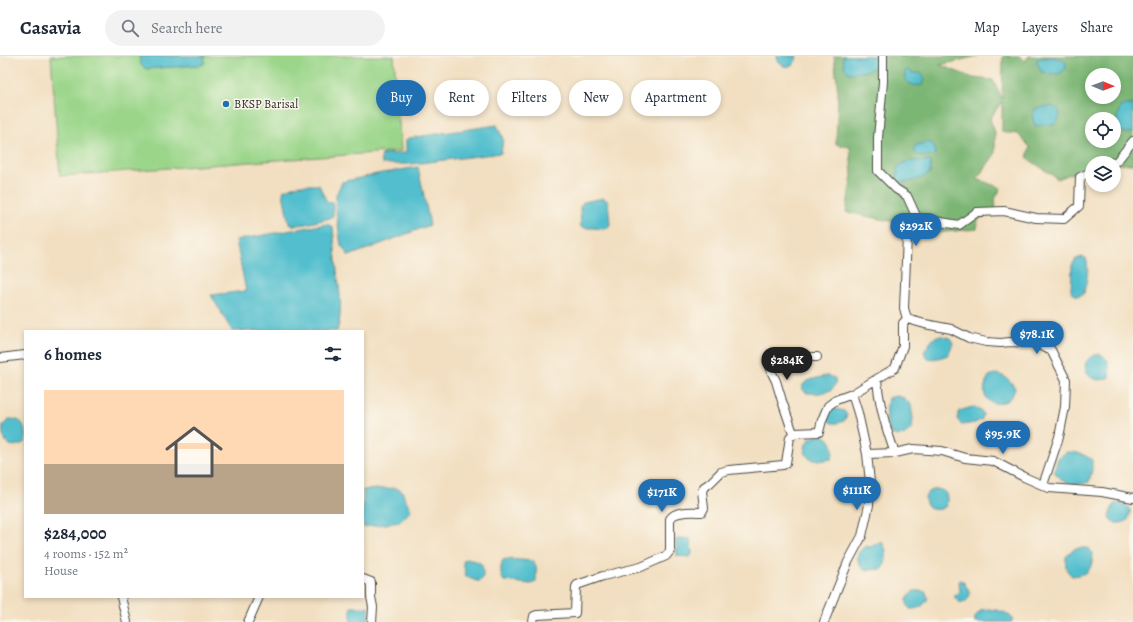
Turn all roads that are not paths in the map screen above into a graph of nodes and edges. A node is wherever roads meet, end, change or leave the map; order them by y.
1 (884, 56) edge
2 (1133, 142) edge
3 (1121, 156) edge
4 (1085, 175) edge
5 (917, 218) junction
6 (907, 319) junction
7 (24, 355) edge
8 (817, 357) dead end
9 (0, 358) edge
10 (877, 379) junction
11 (852, 394) junction
12 (793, 433) junction
13 (895, 453) junction
14 (867, 454) junction
15 (1043, 485) junction
16 (1133, 498) edge
17 (364, 580) edge
18 (121, 598) edge
19 (259, 598) edge
20 (127, 622) edge
21 (248, 622) edge
22 (372, 622) edge
23 (533, 622) edge
24 (824, 622) edge

1 - 5 street
2 - 3 street
4 - 5 street
5 - 6 street
6 - 10 street
6 - 15 street
7 - 9 street
8 - 12 street
10 - 11 street
10 - 13 street
11 - 12 street
11 - 14 street
12 - 23 street
13 - 14 street
13 - 15 street
14 - 24 street
15 - 16 street
17 - 22 street
18 - 20 street
19 - 21 street

